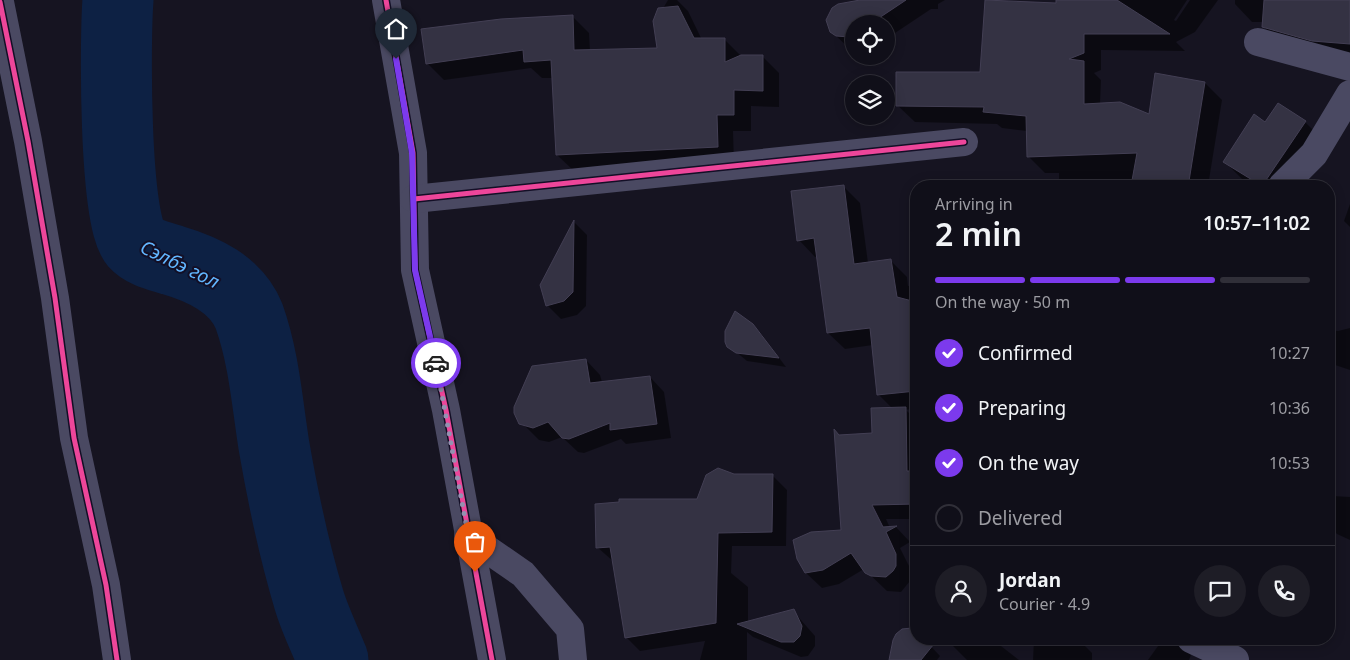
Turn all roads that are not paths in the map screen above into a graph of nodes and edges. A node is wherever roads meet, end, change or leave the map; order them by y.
1 (386, 0) edge
2 (0, 2) edge
3 (1258, 42) dead end
4 (1350, 67) edge
5 (1350, 94) edge
6 (964, 142) dead end
7 (1288, 180) edge
8 (414, 199) junction
9 (468, 536) junction
10 (1204, 645) edge
11 (117, 660) edge
12 (492, 660) edge
13 (573, 660) edge
14 (1235, 660) edge

1 - 8 street
2 - 11 street
3 - 4 street
5 - 7 street
6 - 8 street
8 - 9 street
9 - 12 street
9 - 13 street
10 - 14 street

